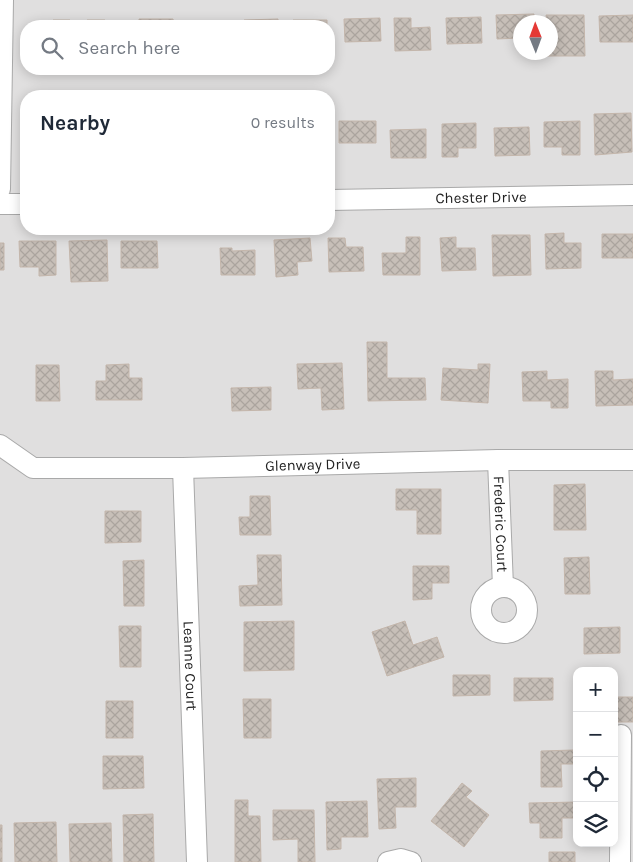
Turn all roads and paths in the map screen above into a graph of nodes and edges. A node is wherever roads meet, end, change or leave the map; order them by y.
1 (3, 0) edge
2 (0, 189) edge
3 (633, 195) edge
4 (335, 200) edge
5 (0, 204) edge
6 (20, 204) edge
7 (0, 445) edge
8 (498, 460) junction
9 (633, 460) edge
10 (183, 468) junction
11 (503, 586) dead end
12 (621, 735) dead end
13 (196, 862) edge
14 (388, 862) edge
15 (411, 862) edge
16 (620, 862) edge

1 - 2 street
3 - 4 street, Chester Drive
5 - 6 street
7 - 10 street, Glenway Drive
8 - 9 street, Glenway Drive
8 - 10 street, Glenway Drive
8 - 11 street, Frederic Court
10 - 13 street, Leanne Court
12 - 16 street
14 - 15 street

